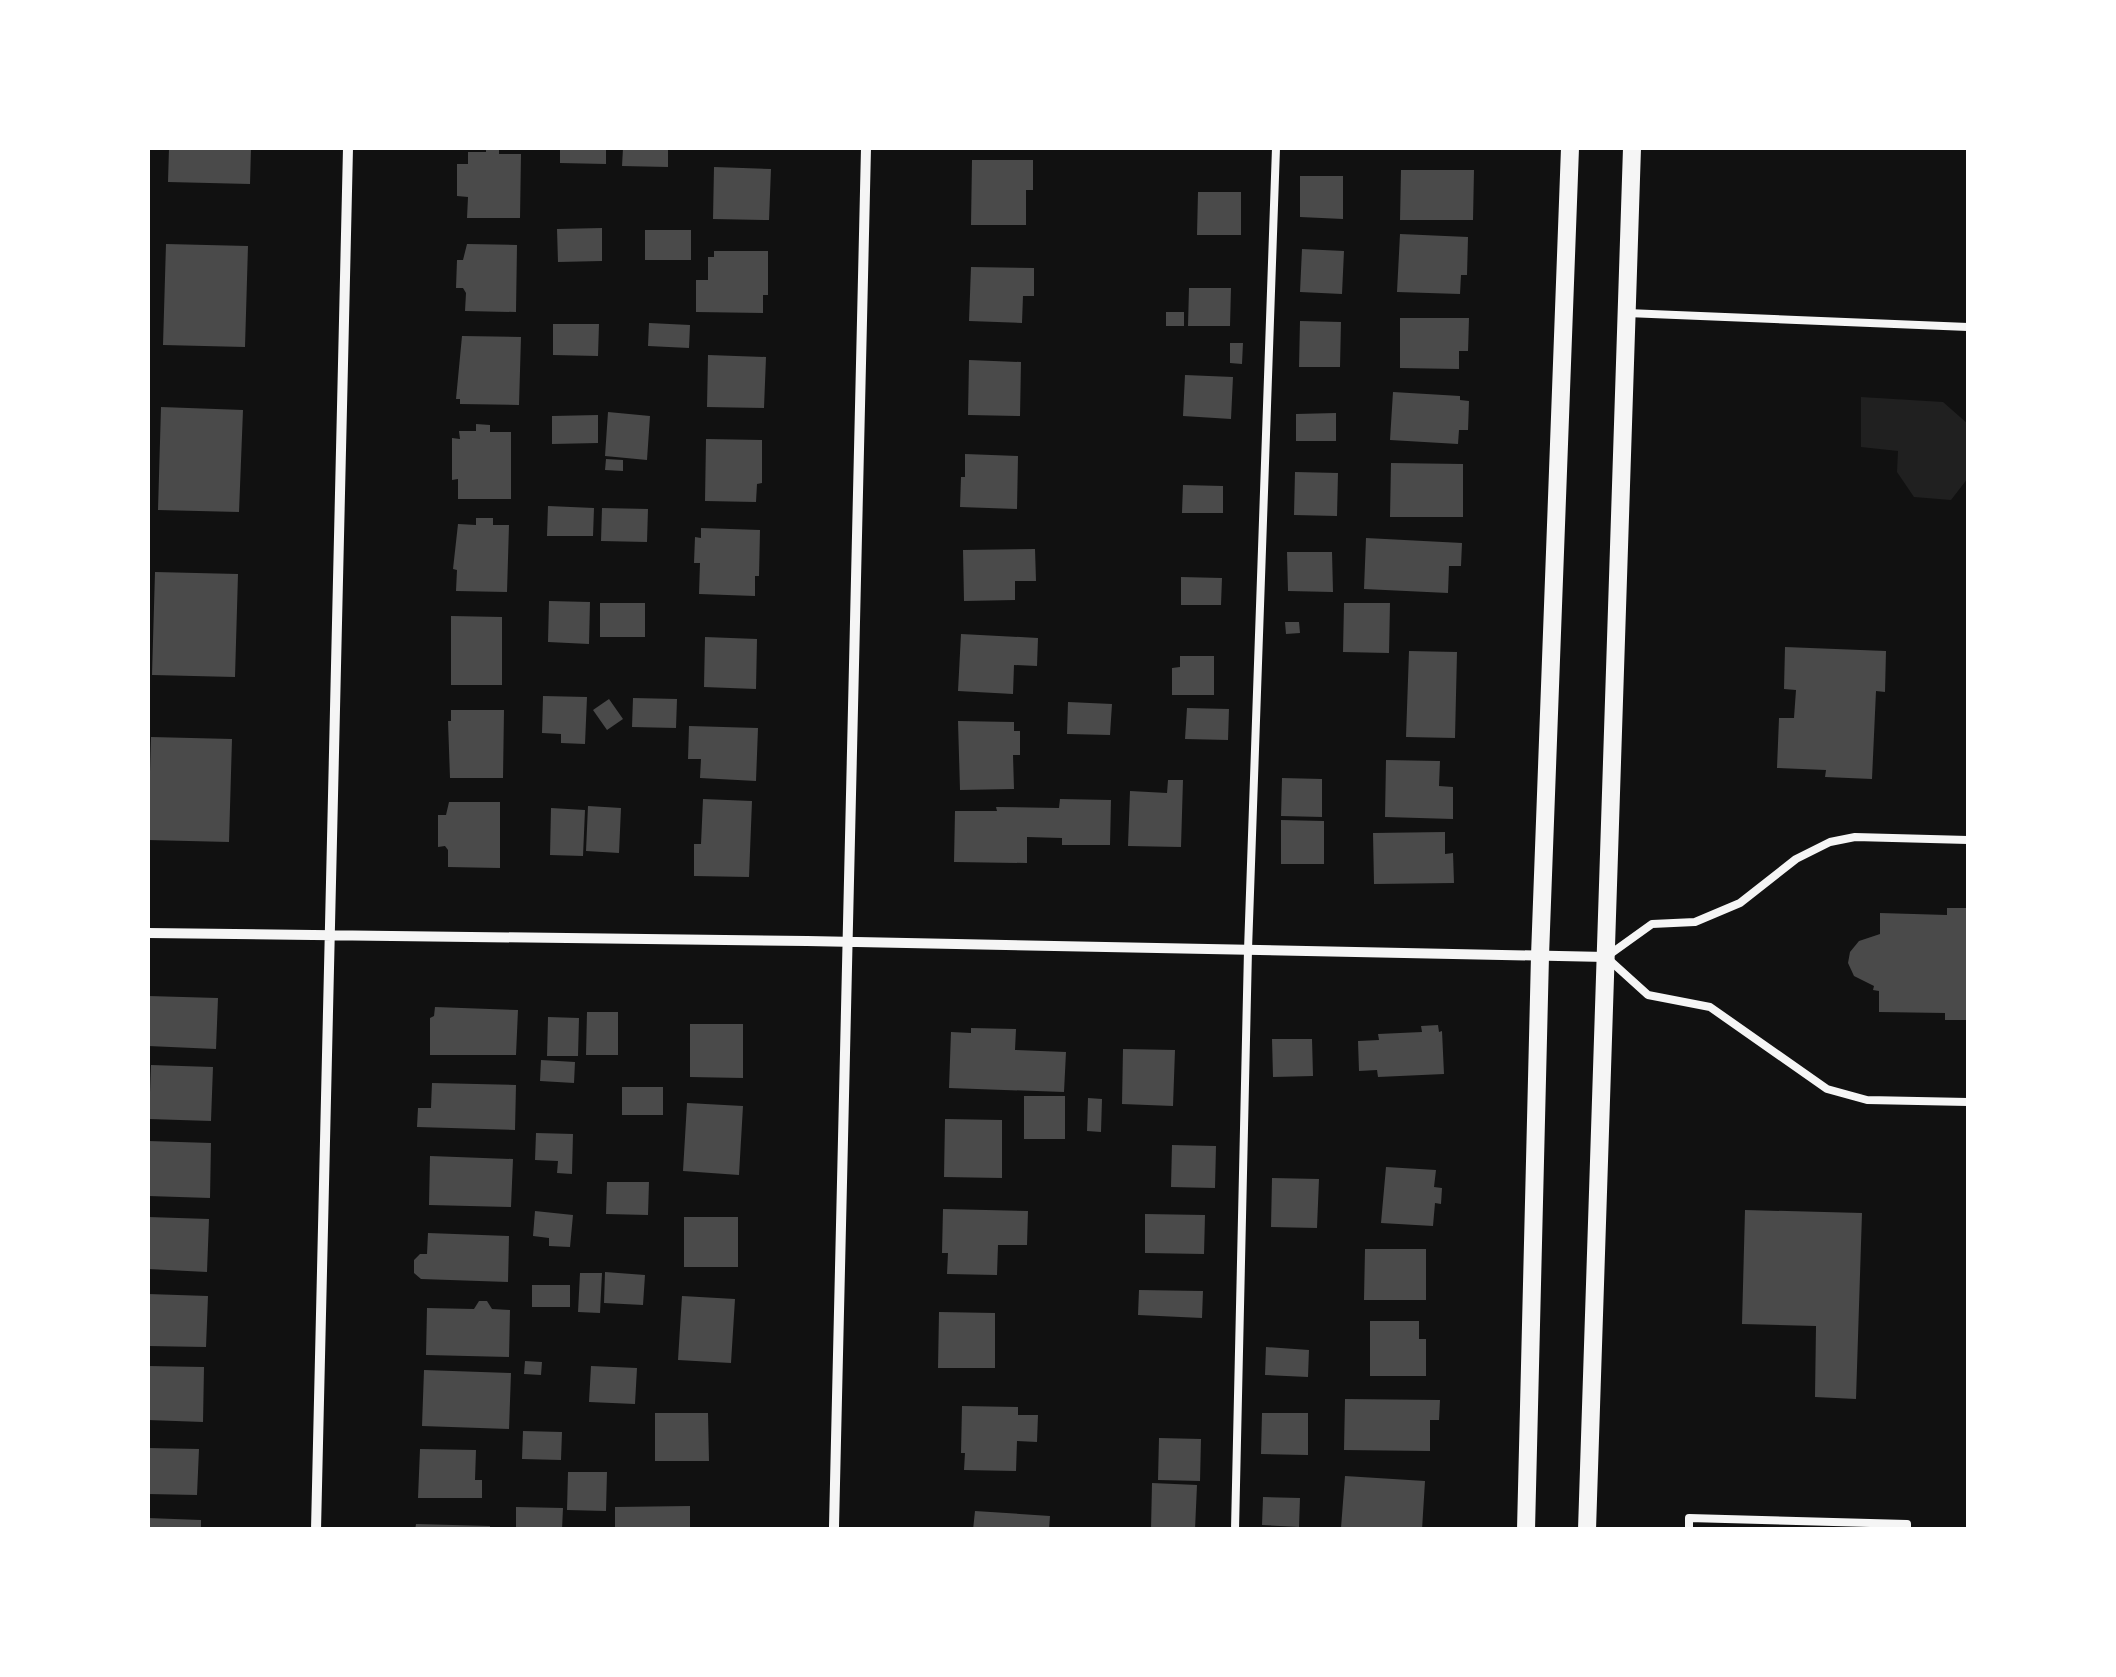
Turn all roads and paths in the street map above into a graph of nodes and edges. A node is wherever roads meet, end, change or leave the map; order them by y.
1 (348, 148) edge
2 (866, 148) edge
3 (1276, 148) edge
4 (1570, 148) edge
5 (1632, 148) edge
6 (1627, 313) junction
7 (1968, 327) edge
8 (1968, 840) edge
9 (148, 933) edge
10 (331, 936) junction
11 (849, 942) junction
12 (1248, 950) junction
13 (1540, 956) junction
14 (1606, 957) junction
15 (1968, 1102) edge
16 (834, 1527) dead end
17 (1907, 1527) edge
18 (316, 1530) edge
19 (1235, 1530) edge
20 (1526, 1530) edge
21 (1587, 1530) edge
22 (1689, 1530) edge

1 - 10 street
2 - 11 street
3 - 12 lane
4 - 13 street
5 - 6 street
6 - 7 lane
6 - 14 street
8 - 14 lane
9 - 10 street
10 - 11 street
10 - 18 street
11 - 12 street
11 - 16 street
12 - 13 street
12 - 19 lane
13 - 14 street
13 - 20 street
14 - 15 lane
14 - 21 street
17 - 22 lane

